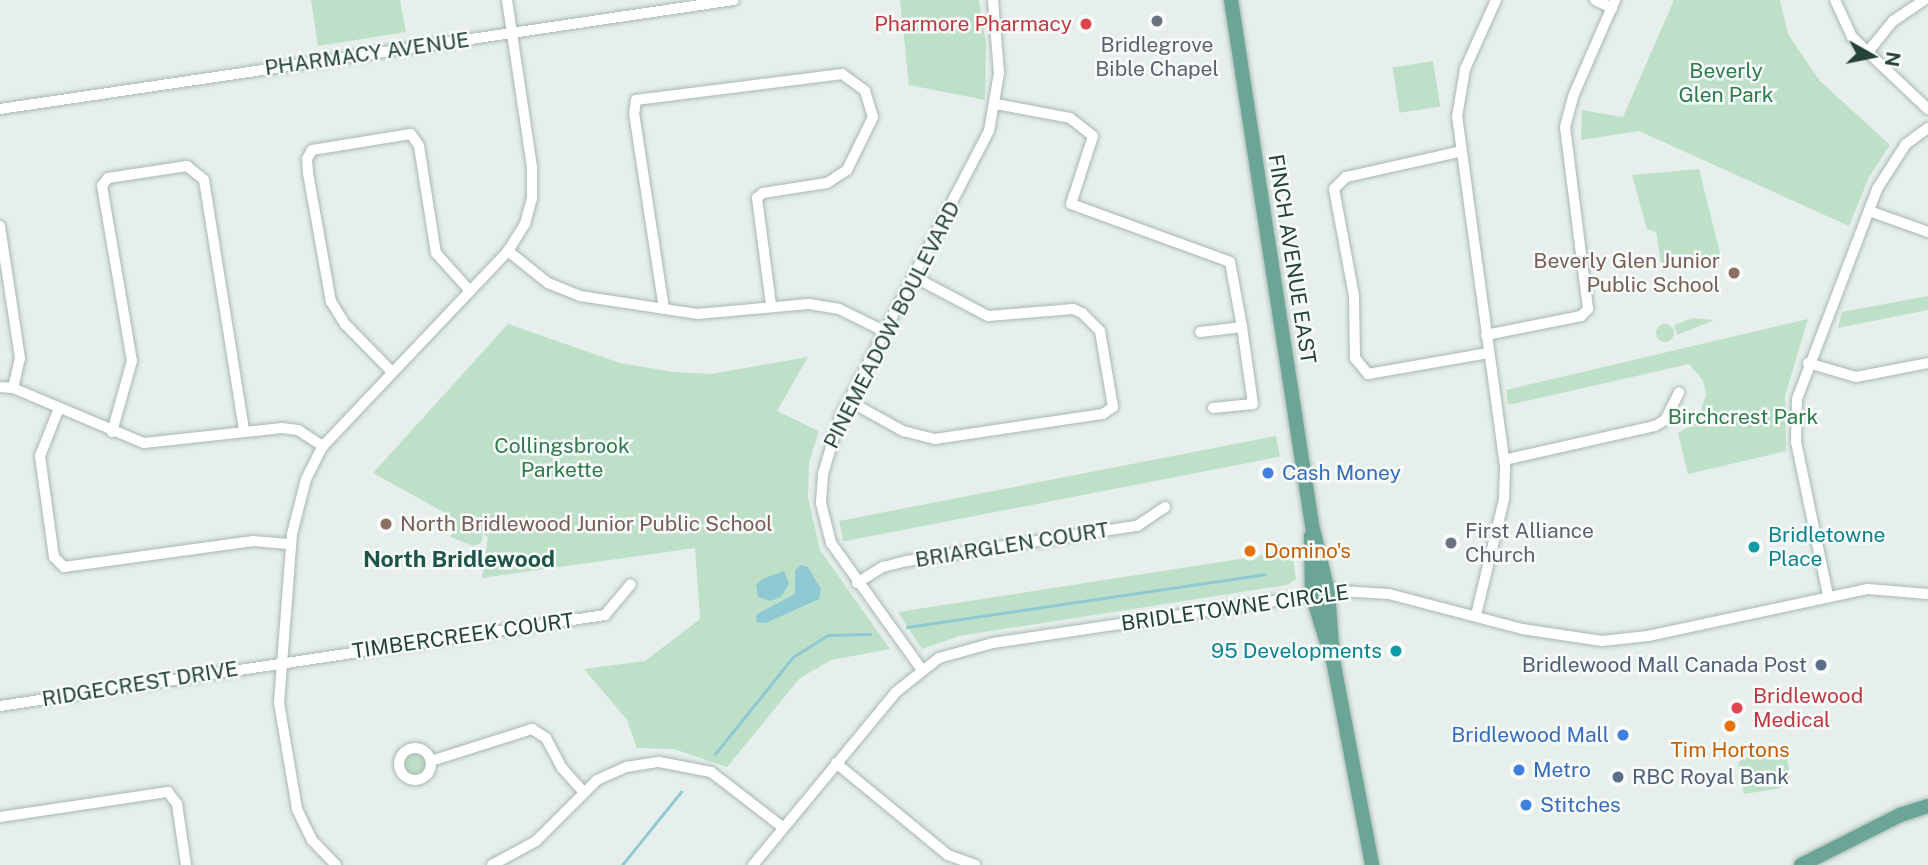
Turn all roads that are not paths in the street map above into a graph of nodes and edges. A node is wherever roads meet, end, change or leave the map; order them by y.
1 (507, 0) edge
2 (734, 0) edge
3 (993, 0) edge
4 (1231, 0) edge
5 (1496, 0) edge
6 (1595, 0) edge
7 (1835, 0) edge
8 (1924, 0) edge
9 (1613, 4) edge
10 (512, 33) junction
11 (1867, 52) junction
12 (996, 104) junction
13 (0, 109) edge
14 (1928, 109) edge
15 (1928, 128) edge
16 (1458, 152) junction
17 (1869, 211) junction
18 (0, 226) edge
19 (1928, 232) edge
20 (508, 251) junction
21 (914, 276) junction
22 (470, 290) junction
23 (771, 305) junction
24 (664, 309) junction
25 (1242, 327) junction
26 (884, 331) junction
27 (1200, 332) dead end
28 (1486, 335) junction
29 (1488, 353) junction
30 (1808, 363) junction
31 (1928, 363) edge
32 (391, 371) junction
33 (0, 387) edge
34 (13, 388) junction
35 (1679, 392) dead end
36 (849, 401) junction
37 (59, 408) junction
38 (1213, 408) dead end
39 (244, 431) junction
40 (112, 432) junction
41 (323, 446) junction
42 (1504, 460) junction
43 (1165, 507) dead end
44 (1312, 525) junction
45 (291, 544) junction
46 (857, 583) junction
47 (631, 584) dead end
48 (1328, 592) junction
49 (1312, 594) junction
50 (1928, 594) edge
51 (1828, 595) junction
52 (1476, 615) junction
53 (1333, 660) junction
54 (280, 663) junction
55 (922, 670) junction
56 (0, 706) edge
57 (431, 761) dead end
58 (836, 763) junction
59 (583, 791) junction
60 (1928, 806) edge
61 (0, 817) edge
62 (781, 826) junction
63 (186, 865) edge
64 (337, 865) edge
65 (492, 865) edge
66 (753, 865) edge
67 (975, 865) edge
68 (1372, 865) edge
69 (1801, 865) edge

1 - 10 street
2 - 10 street, PHARMACY AVENUE
3 - 12 street, PINEMEADOW BOULEVARD
4 - 44 main road, FINCH AVENUE EAST
5 - 16 street
6 - 9 street
7 - 11 street
8 - 11 street
9 - 28 street
10 - 13 street, PHARMACY AVENUE
10 - 20 street
11 - 14 street
12 - 21 street, PINEMEADOW BOULEVARD
12 - 25 street
15 - 17 street
16 - 28 street
16 - 29 street
17 - 19 street
17 - 30 street
18 - 34 street
20 - 22 street
20 - 24 street
21 - 26 street, PINEMEADOW BOULEVARD
21 - 36 street
22 - 32 street
22 - 32 street
23 - 24 street
23 - 24 street
23 - 26 street
25 - 27 street
25 - 38 street
26 - 36 street, PINEMEADOW BOULEVARD
28 - 29 street
29 - 42 street
30 - 31 street
30 - 51 street
32 - 41 street
33 - 34 street
34 - 37 street
35 - 42 street
36 - 46 street, PINEMEADOW BOULEVARD
37 - 40 street
37 - 45 street
39 - 40 street
39 - 40 street
39 - 41 street
41 - 45 street
42 - 52 street
43 - 46 street, BRIARGLEN COURT
44 - 48 main road, FINCH AVENUE EAST
44 - 49 main road, FINCH AVENUE EAST
45 - 54 street
46 - 55 street, PINEMEADOW BOULEVARD
47 - 54 street, TIMBERCREEK COURT
48 - 49 street, BRIDLETOWNE CIRCLE
48 - 52 street, BRIDLETOWNE CIRCLE
48 - 53 main road, FINCH AVENUE EAST
49 - 53 main road, FINCH AVENUE EAST
49 - 55 street, BRIDLETOWNE CIRCLE
50 - 51 street, BRIDLETOWNE CIRCLE
51 - 52 street, BRIDLETOWNE CIRCLE
53 - 68 main road, FINCH AVENUE EAST
54 - 56 street, RIDGECREST DRIVE
54 - 64 street
55 - 58 street, BRIDLETOWNE CIRCLE
57 - 59 street
58 - 62 street, BRIDLETOWNE CIRCLE
58 - 67 street
59 - 62 street
59 - 65 street
60 - 69 main road
61 - 63 street
62 - 66 street, BRIDLETOWNE CIRCLE

